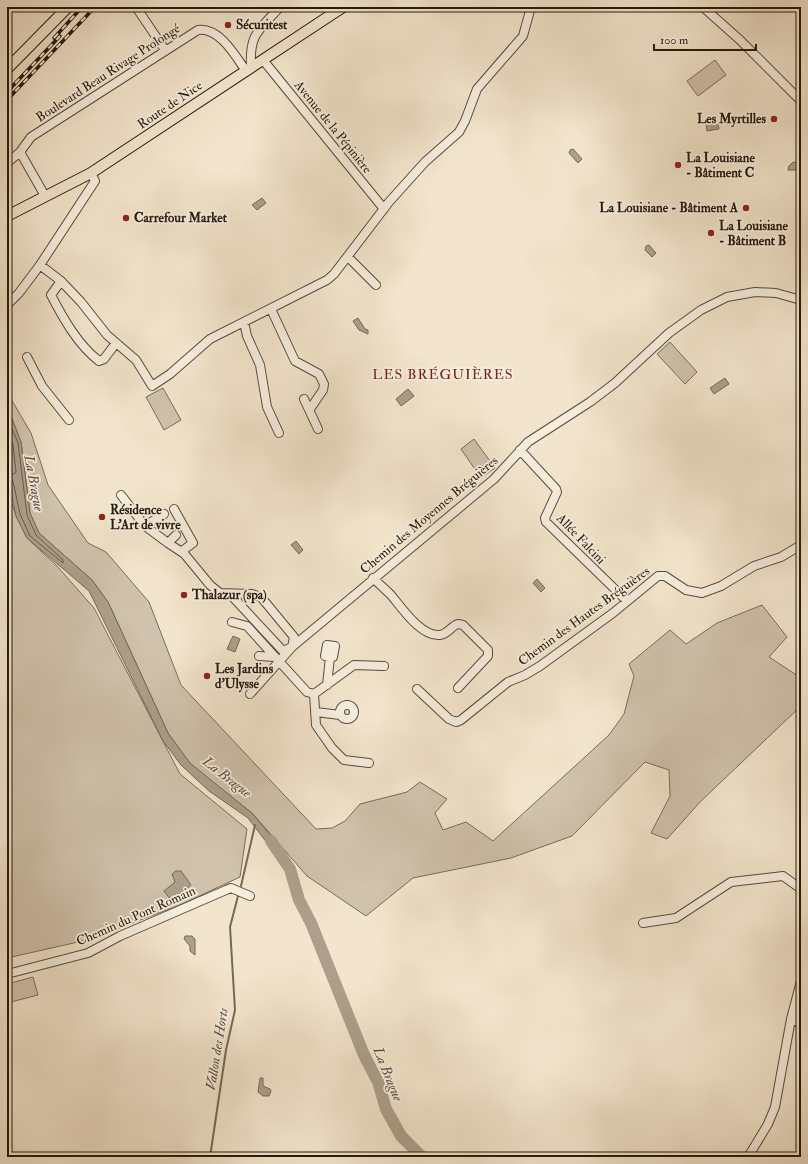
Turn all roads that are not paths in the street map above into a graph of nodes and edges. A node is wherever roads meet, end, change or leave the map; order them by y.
1 (68, 7) edge
2 (136, 7) edge
3 (280, 7) edge
4 (343, 7) edge
5 (531, 7) edge
6 (703, 7) edge
7 (166, 50) junction
8 (263, 60) junction
9 (7, 69) edge
10 (249, 69) junction
11 (801, 102) edge
12 (20, 152) junction
13 (7, 163) edge
14 (90, 173) junction
15 (46, 196) junction
16 (384, 208) junction
17 (7, 216) edge
18 (348, 256) junction
19 (40, 264) junction
20 (61, 281) junction
21 (376, 285) dead end
22 (801, 300) edge
23 (7, 305) edge
24 (271, 309) junction
25 (244, 322) junction
26 (116, 343) junction
27 (27, 357) dead end
28 (304, 399) dead end
29 (310, 409) junction
30 (69, 420) dead end
31 (318, 429) dead end
32 (279, 433) dead end
33 (520, 450) junction
34 (121, 495) dead end
35 (174, 509) dead end
36 (164, 514) dead end
37 (144, 526) junction
38 (176, 535) dead end
39 (168, 542) junction
40 (801, 545) edge
41 (184, 553) junction
42 (372, 578) junction
43 (230, 594) junction
44 (252, 594) junction
45 (627, 601) junction
46 (246, 610) junction
47 (232, 622) dead end
48 (292, 647) junction
49 (259, 656) dead end
50 (330, 657) dead end
51 (277, 660) junction
52 (384, 666) dead end
53 (327, 685) junction
54 (458, 688) dead end
55 (417, 689) dead end
56 (250, 694) dead end
57 (314, 694) junction
58 (316, 712) junction
59 (340, 715) dead end
60 (369, 763) dead end
61 (801, 889) edge
62 (250, 896) dead end
63 (643, 923) dead end
64 (7, 974) edge
65 (801, 981) edge
66 (791, 1019) junction
67 (801, 1022) edge
68 (748, 1157) edge

1 - 9 main road
2 - 7 street
3 - 10 street
4 - 8 main road, Route de Nice
5 - 16 street
6 - 11 street
7 - 10 street, Boulevard Beau Rivage Prolongé
7 - 12 street, Boulevard Beau Rivage Prolongé
8 - 10 main road, Route de Nice
8 - 16 street, Avenue de la Pépinière
10 - 14 main road, Route de Nice
12 - 13 street, Boulevard Beau Rivage Prolongé
12 - 15 street
14 - 15 main road, Route de Nice
14 - 19 street
15 - 17 main road, Route de Nice
16 - 18 street
18 - 21 street
18 - 24 street
19 - 20 street
19 - 23 street
20 - 26 street
20 - 26 street
22 - 33 street, Chemin des Moyennes Bréguières
24 - 25 street
24 - 29 street
25 - 26 street
25 - 32 street
27 - 30 street
28 - 29 street
29 - 31 street
33 - 42 street, Chemin des Moyennes Bréguières
33 - 45 street, Allée Falcini
34 - 37 street
35 - 41 street
36 - 37 street
37 - 39 street
38 - 39 street
39 - 41 street
40 - 45 street, Chemin des Hautes Bréguières
41 - 43 street
42 - 48 street, Chemin des Moyennes Bréguières
42 - 54 street
43 - 44 street
43 - 46 street
44 - 46 street
44 - 48 street
45 - 55 street, Chemin des Hautes Bréguières
46 - 48 street
47 - 51 street
48 - 51 street, Chemin des Moyennes Bréguières
49 - 51 street
50 - 53 street
51 - 56 street, Chemin des Moyennes Bréguières
51 - 57 street
52 - 53 street
53 - 57 street
57 - 58 street
58 - 59 street
58 - 60 street
61 - 63 street
62 - 64 street, Chemin du Pont Romain
65 - 66 street
66 - 67 street
66 - 68 street

